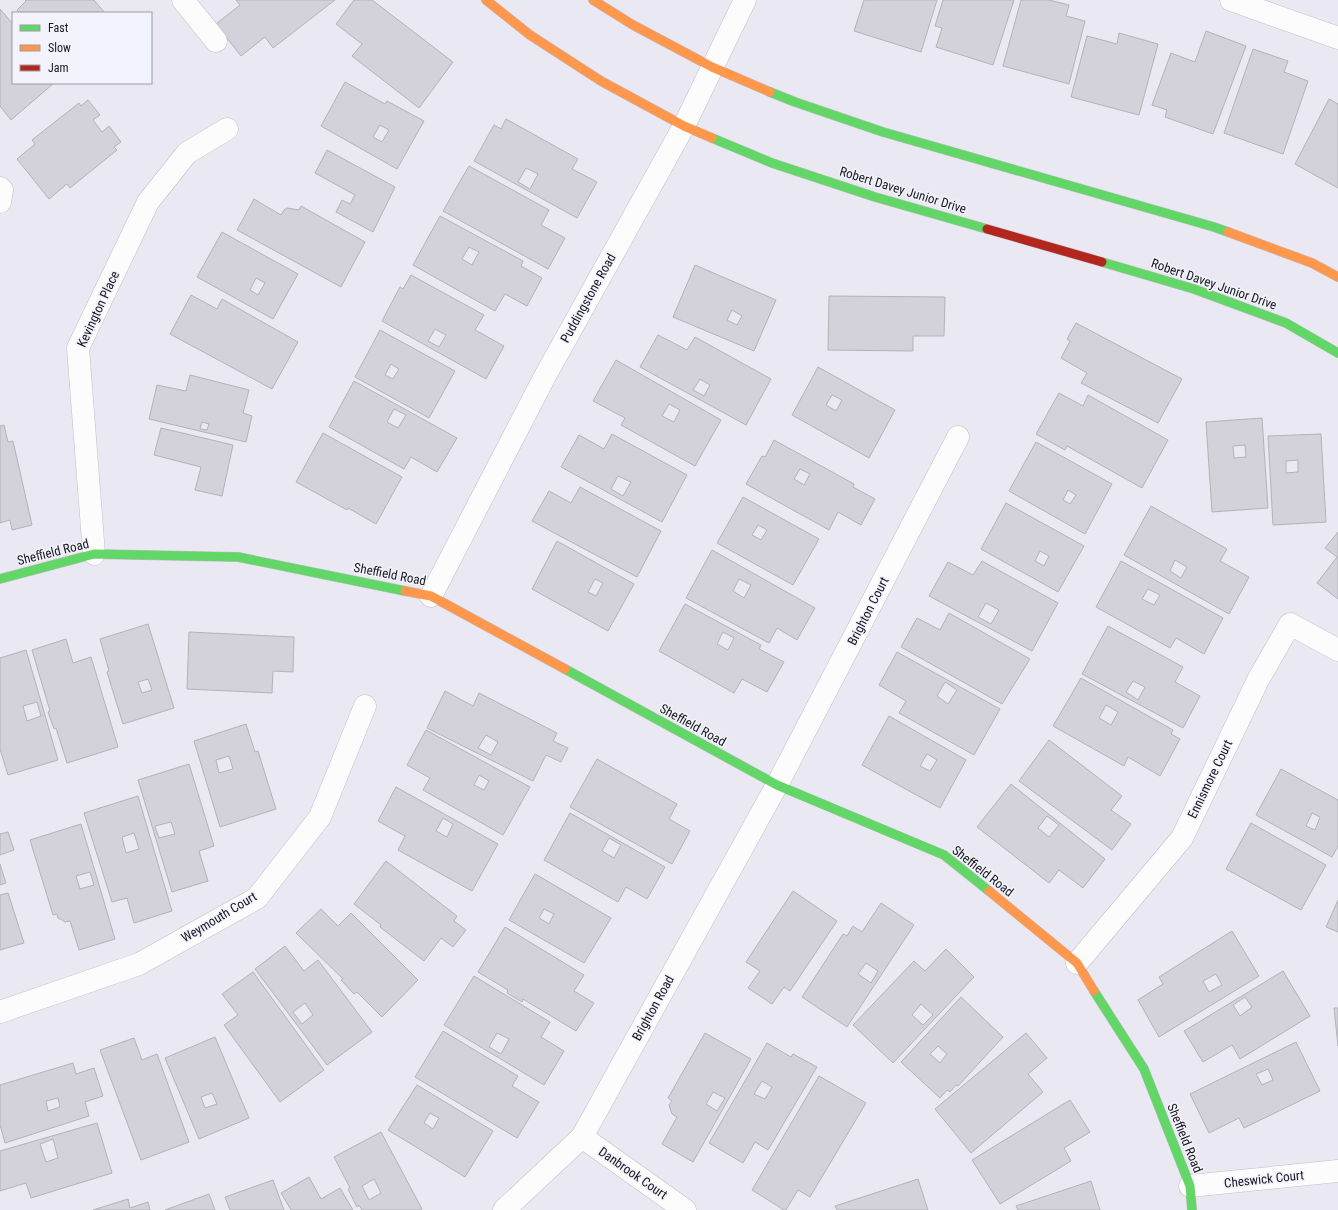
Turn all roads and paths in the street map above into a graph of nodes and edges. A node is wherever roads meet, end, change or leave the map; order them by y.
1 (183, 0) edge
2 (486, 0) edge
3 (593, 0) edge
4 (745, 0) edge
5 (1230, 0) edge
6 (1338, 38) edge
7 (216, 42) dead end
8 (712, 67) junction
9 (684, 126) junction
10 (227, 129) dead end
11 (0, 188) edge
12 (0, 202) edge
13 (1338, 277) edge
14 (1338, 353) edge
15 (958, 437) dead end
16 (94, 554) junction
17 (0, 580) edge
18 (430, 596) junction
19 (1338, 650) edge
20 (365, 706) dead end
21 (777, 785) junction
22 (1077, 963) junction
23 (0, 1012) edge
24 (582, 1137) junction
25 (1338, 1171) edge
26 (1190, 1186) junction
27 (504, 1210) edge
28 (685, 1210) edge
29 (1192, 1210) edge

1 - 7 street
2 - 9 main road, Robert Davey Junior Drive
3 - 8 main road
4 - 8 street, Puddingstone Road
5 - 6 street
8 - 9 street, Puddingstone Road
8 - 13 main road
9 - 14 main road, Robert Davey Junior Drive
9 - 18 street, Puddingstone Road
10 - 16 street, Kevington Place
11 - 12 street
15 - 21 street, Brighton Court
16 - 17 main road, Sheffield Road
16 - 18 main road, Sheffield Road
18 - 21 main road, Sheffield Road
19 - 22 street, Ennismore Court
20 - 23 street, Weymouth Court
21 - 22 main road, Sheffield Road
21 - 24 street, Brighton Road
22 - 26 main road, Sheffield Road
24 - 27 street, Brighton Road
24 - 28 street, Danbrook Court
25 - 26 street, Cheswick Court
26 - 29 main road, Sheffield Road

